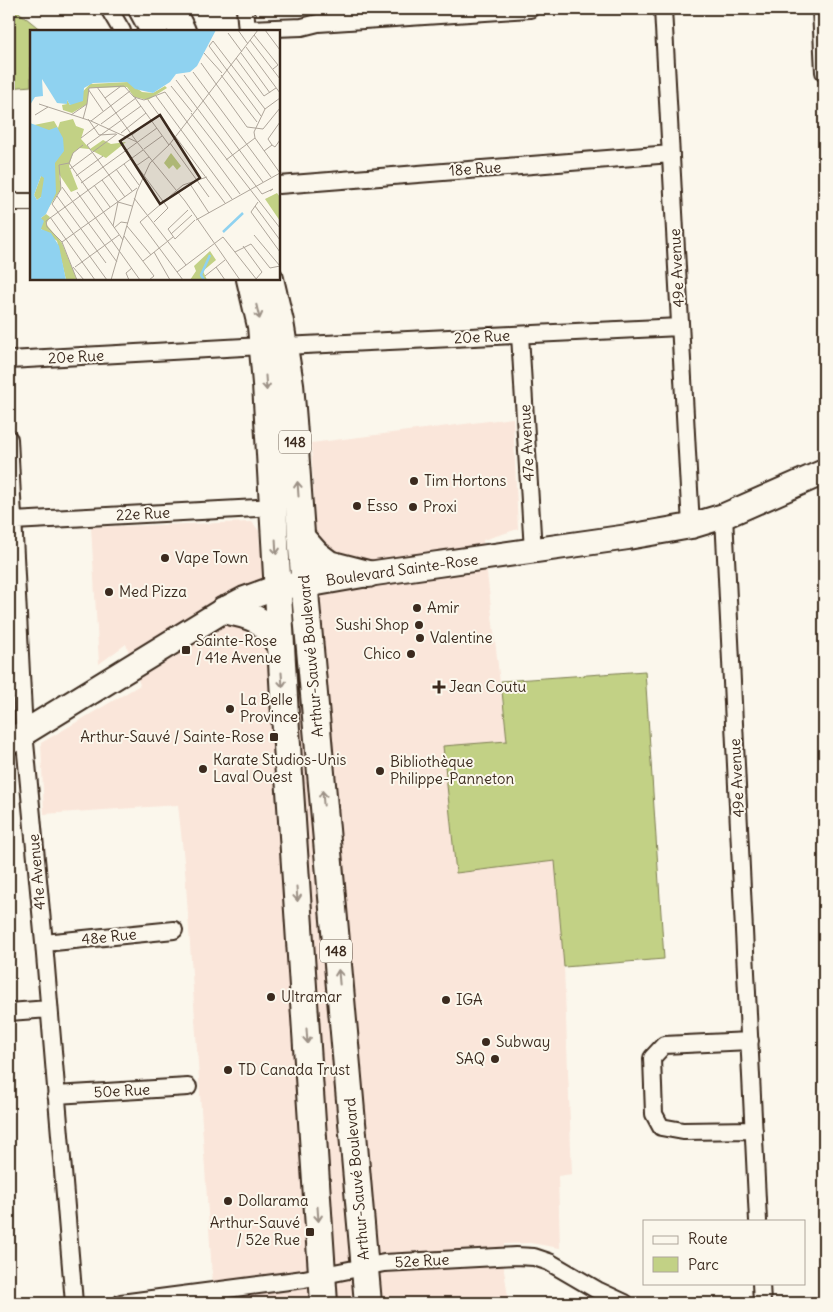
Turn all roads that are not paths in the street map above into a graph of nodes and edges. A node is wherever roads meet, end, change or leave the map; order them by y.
1 (109, 9) edge
2 (142, 9) edge
3 (170, 9) edge
4 (246, 9) edge
5 (530, 9) edge
6 (663, 9) edge
7 (821, 9) edge
8 (121, 30) edge
9 (153, 30) edge
10 (181, 30) edge
11 (247, 30) edge
12 (824, 72) edge
13 (671, 154) junction
14 (280, 185) edge
15 (9, 202) edge
16 (30, 202) edge
17 (250, 280) edge
18 (270, 280) edge
19 (680, 327) junction
20 (520, 335) junction
21 (274, 346) junction
22 (9, 360) edge
23 (9, 439) edge
24 (824, 472) edge
25 (274, 507) junction
26 (724, 516) junction
27 (13, 521) junction
28 (691, 526) junction
29 (302, 538) junction
30 (534, 551) junction
31 (368, 574) junction
32 (304, 584) junction
33 (278, 587) junction
34 (224, 610) junction
35 (280, 645) junction
36 (17, 737) edge
37 (174, 930) dead end
38 (44, 943) junction
39 (49, 1009) junction
40 (9, 1012) edge
41 (750, 1041) junction
42 (188, 1088) dead end
43 (56, 1095) junction
44 (754, 1130) junction
45 (758, 1220) edge
46 (364, 1266) junction
47 (322, 1274) junction
48 (761, 1284) edge
49 (74, 1303) edge
50 (121, 1303) edge
51 (324, 1303) edge
52 (368, 1303) edge
53 (623, 1303) edge
54 (762, 1303) edge

1 - 8 street
2 - 9 main road
3 - 10 main road
4 - 11 street
5 - 11 street
6 - 13 street, 49e Avenue
7 - 12 street
13 - 14 street, 18e Rue
13 - 19 street, 49e Avenue
15 - 16 street
17 -> 21 main road, Arthur-Sauvé Boulevard / 148
18 - 21 main road, Arthur-Sauvé Boulevard / 148
19 - 20 street, 20e Rue
19 - 28 street, 49e Avenue
20 - 21 street, 20e Rue
20 - 30 street, 47e Avenue
21 - 22 street, 20e Rue
21 -> 25 main road, Arthur-Sauvé Boulevard / 148
29 -> 21 main road, Arthur-Sauvé Boulevard / 148
23 - 27 street, 41e Avenue
24 - 26 street, Boulevard Sainte-Rose
25 - 27 street, 22e Rue
25 -> 33 main road, Arthur-Sauvé Boulevard / 148
26 - 28 street, Boulevard Sainte-Rose
26 - 41 street, 49e Avenue
27 - 36 street, 41e Avenue
28 - 30 street, Boulevard Sainte-Rose
29 - 31 main road
29 - 32 main road, Arthur-Sauvé Boulevard / 148
30 - 31 street, Boulevard Sainte-Rose
31 - 32 street, Boulevard Sainte-Rose
32 - 33 street, Boulevard Sainte-Rose
46 -> 32 main road, Arthur-Sauvé Boulevard / 148
33 - 34 street, Boulevard Sainte-Rose
33 - 35 main road, Arthur-Sauvé Boulevard / 148
34 - 35 main road
34 - 36 street, Boulevard Sainte-Rose
35 -> 47 main road, Arthur-Sauvé Boulevard / 148
36 - 38 street, 41e Avenue
37 - 38 street, 48e Rue
38 - 39 street, 41e Avenue
39 - 40 street
39 - 43 street, 41e Avenue
41 - 44 street, 49e Avenue
41 - 44 street
42 - 43 street, 50e Rue
43 - 49 street, 41e Avenue
44 - 45 street, 49e Avenue
46 - 47 street, 52e Rue
46 - 52 main road, Arthur-Sauvé Boulevard / 148
46 - 53 street, 52e Rue
47 - 50 street, 52e Rue
47 - 51 main road, Arthur-Sauvé Boulevard / 148
48 - 54 street

